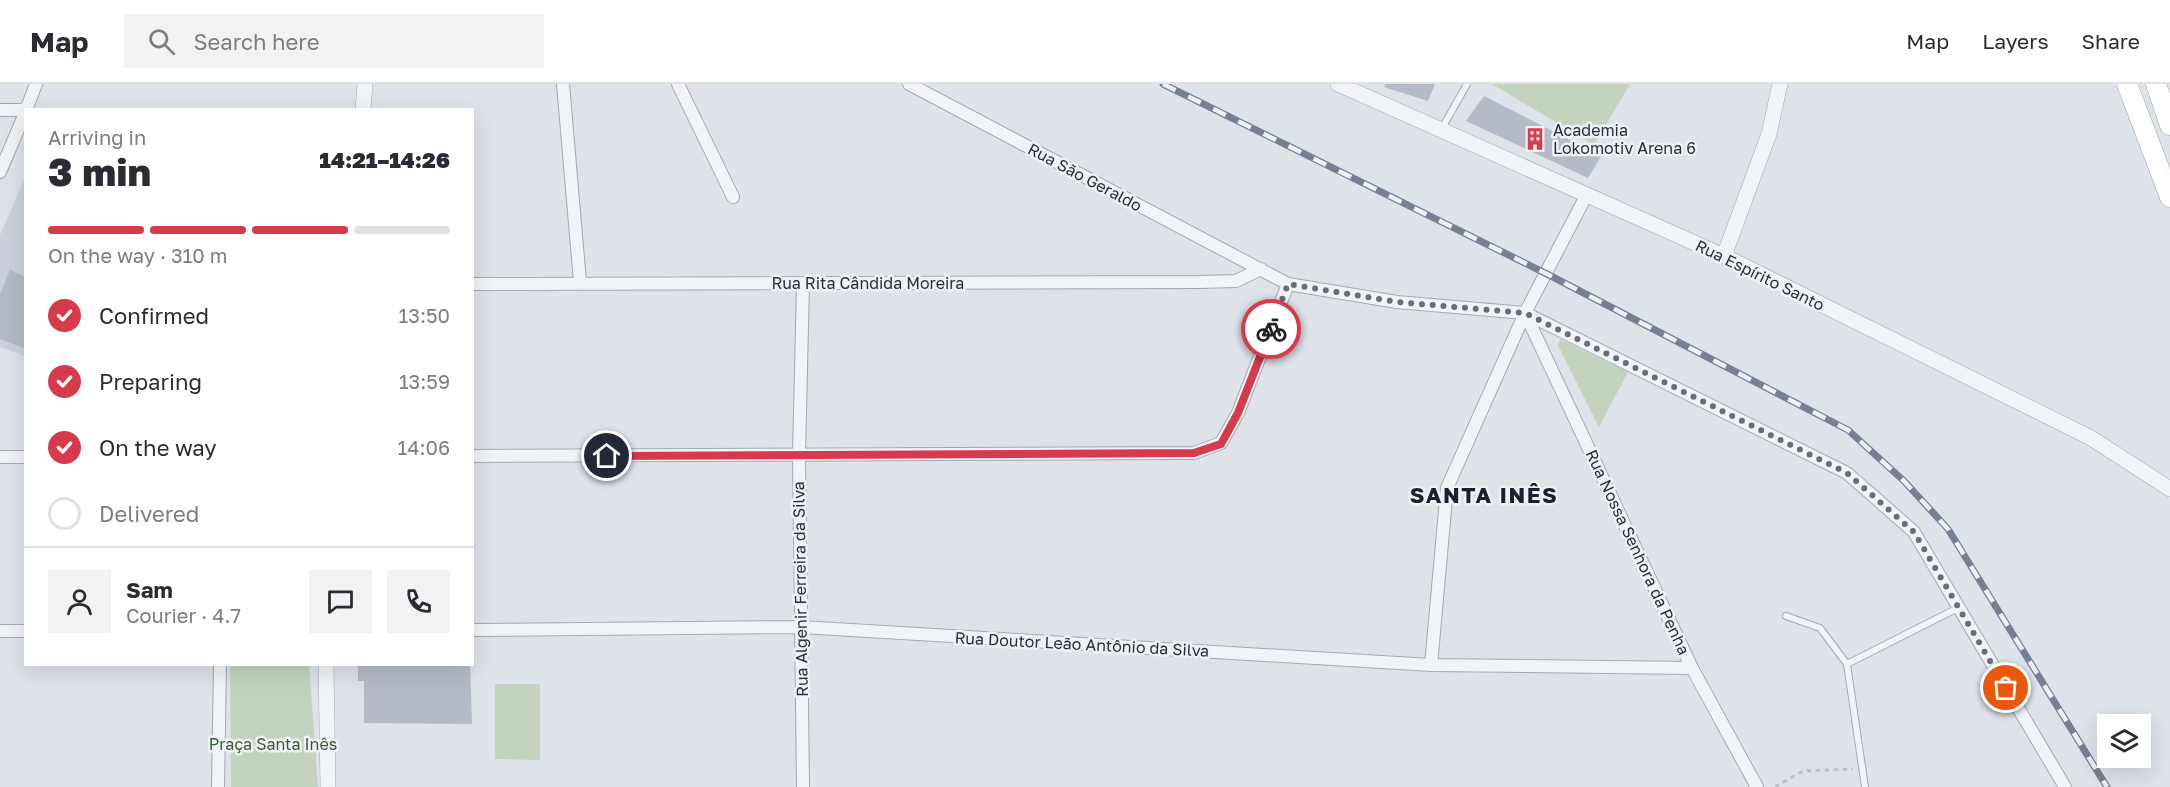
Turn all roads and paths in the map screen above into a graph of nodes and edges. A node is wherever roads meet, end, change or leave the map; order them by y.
1 (36, 84) edge
2 (365, 84) edge
3 (562, 84) edge
4 (678, 84) edge
5 (909, 84) edge
6 (1338, 84) edge
7 (1467, 84) edge
8 (1780, 84) edge
9 (2127, 84) edge
10 (2156, 84) edge
11 (27, 108) edge
12 (363, 108) edge
13 (0, 110) edge
14 (24, 110) edge
15 (24, 115) edge
16 (2170, 125) edge
17 (1440, 130) junction
18 (0, 172) edge
19 (1586, 196) junction
20 (733, 197) dead end
21 (2170, 197) edge
22 (1724, 256) junction
23 (1261, 269) junction
24 (580, 282) junction
25 (803, 283) junction
26 (474, 284) edge
27 (1288, 284) junction
28 (1525, 313) junction
29 (799, 455) junction
30 (474, 456) edge
31 (0, 457) edge
32 (24, 457) edge
33 (2170, 489) edge
34 (1958, 608) junction
35 (1786, 616) dead end
36 (801, 627) junction
37 (474, 630) edge
38 (0, 631) edge
39 (24, 631) edge
40 (1847, 664) junction
41 (1431, 665) junction
42 (220, 666) edge
43 (326, 666) edge
44 (1692, 668) junction
45 (1861, 769) junction
46 (218, 787) edge
47 (328, 787) edge
48 (803, 787) edge
49 (1757, 787) edge
50 (1775, 787) edge
51 (1865, 787) edge
52 (2065, 787) edge

1 - 11 street
2 - 12 street
3 - 24 street
4 - 20 street
5 - 23 street, Rua São Geraldo
6 - 17 street, Rua Espírito Santo
7 - 17 lane
8 - 22 street
9 - 21 main road
10 - 16 main road
13 - 14 street
15 - 18 street
17 - 19 street, Rua Espírito Santo
19 - 22 street, Rua Espírito Santo
19 - 28 street
22 - 33 street, Rua Espírito Santo
23 - 25 street, Rua Rita Cândida Moreira
23 - 27 street, Rua São Geraldo
24 - 25 street, Rua Rita Cândida Moreira
24 - 26 street, Rua Rita Cândida Moreira
25 - 29 street, Rua Algenir Ferreira da Silva
27 - 28 street, Rua São Geraldo
27 - 29 street
28 - 34 street
28 - 41 street
28 - 44 street, Rua Nossa Senhora da Penha
29 - 30 street
29 - 36 street, Rua Algenir Ferreira da Silva
31 - 32 street
34 - 40 lane
34 - 52 street
35 - 40 lane
36 - 37 street, Rua Doutor Leão Antônio da Silva
36 - 41 street, Rua Doutor Leão Antônio da Silva
36 - 48 street, Rua Algenir Ferreira da Silva
38 - 39 street
40 - 45 lane
41 - 44 street, Rua Doutor Leão Antônio da Silva
42 - 46 street
43 - 47 street
44 - 49 street, Rua Nossa Senhora da Penha
45 - 50 path
45 - 51 lane

